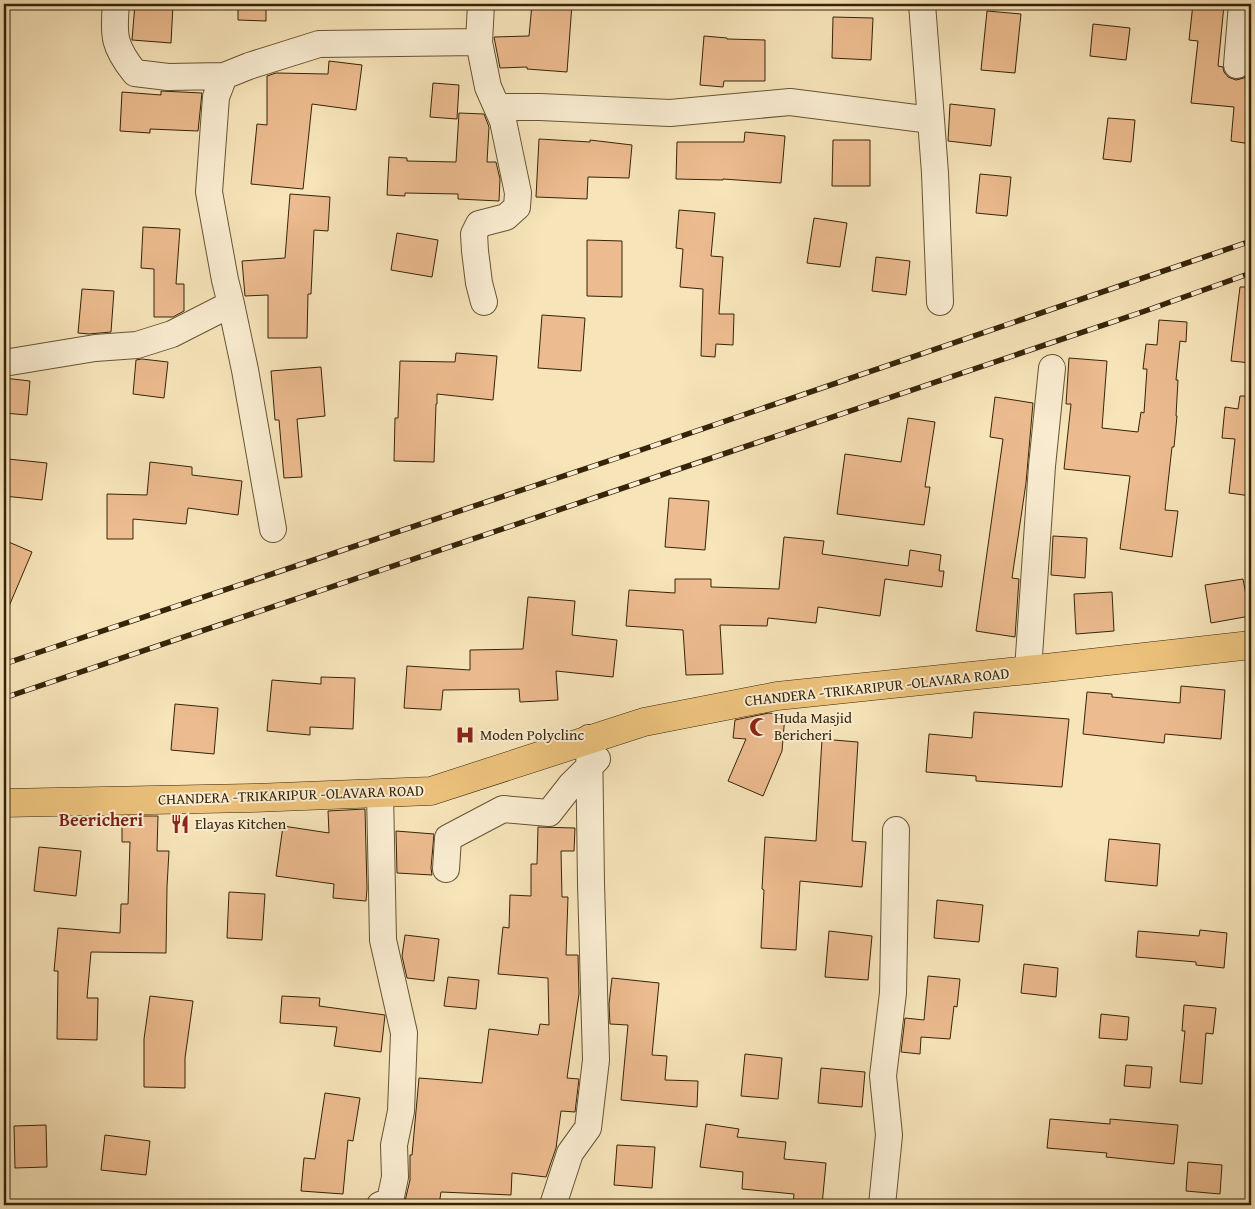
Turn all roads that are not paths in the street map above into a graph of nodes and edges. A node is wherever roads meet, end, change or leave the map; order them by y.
1 (116, 4) edge
2 (481, 4) edge
3 (922, 4) edge
4 (1242, 4) edge
5 (479, 42) junction
6 (1237, 65) dead end
7 (224, 76) junction
8 (497, 107) junction
9 (931, 120) junction
10 (484, 302) dead end
11 (940, 302) dead end
12 (231, 304) junction
13 (4, 363) edge
14 (1052, 368) dead end
15 (273, 529) dead end
16 (1251, 645) edge
17 (1028, 670) junction
18 (629, 726) junction
19 (589, 738) junction
20 (590, 766) junction
21 (380, 793) junction
22 (4, 803) edge
23 (896, 830) dead end
24 (446, 869) dead end
25 (380, 1205) edge
26 (553, 1205) edge
27 (882, 1205) edge

1 - 7 street
2 - 5 street
3 - 9 street
4 - 6 street
5 - 7 street
5 - 8 street
7 - 12 street
8 - 9 street
8 - 10 street
9 - 11 street
12 - 13 street
12 - 15 street
14 - 17 street
16 - 17 main road, CHANDERA -TRIKARIPUR -OLAVARA ROAD
17 - 18 main road, CHANDERA -TRIKARIPUR -OLAVARA ROAD
18 - 19 main road, CHANDERA -TRIKARIPUR -OLAVARA ROAD
18 - 20 street
19 - 20 street
19 - 21 main road, CHANDERA -TRIKARIPUR -OLAVARA ROAD
20 - 24 street
20 - 26 street
21 - 22 main road, CHANDERA -TRIKARIPUR -OLAVARA ROAD
21 - 25 street
23 - 27 street

